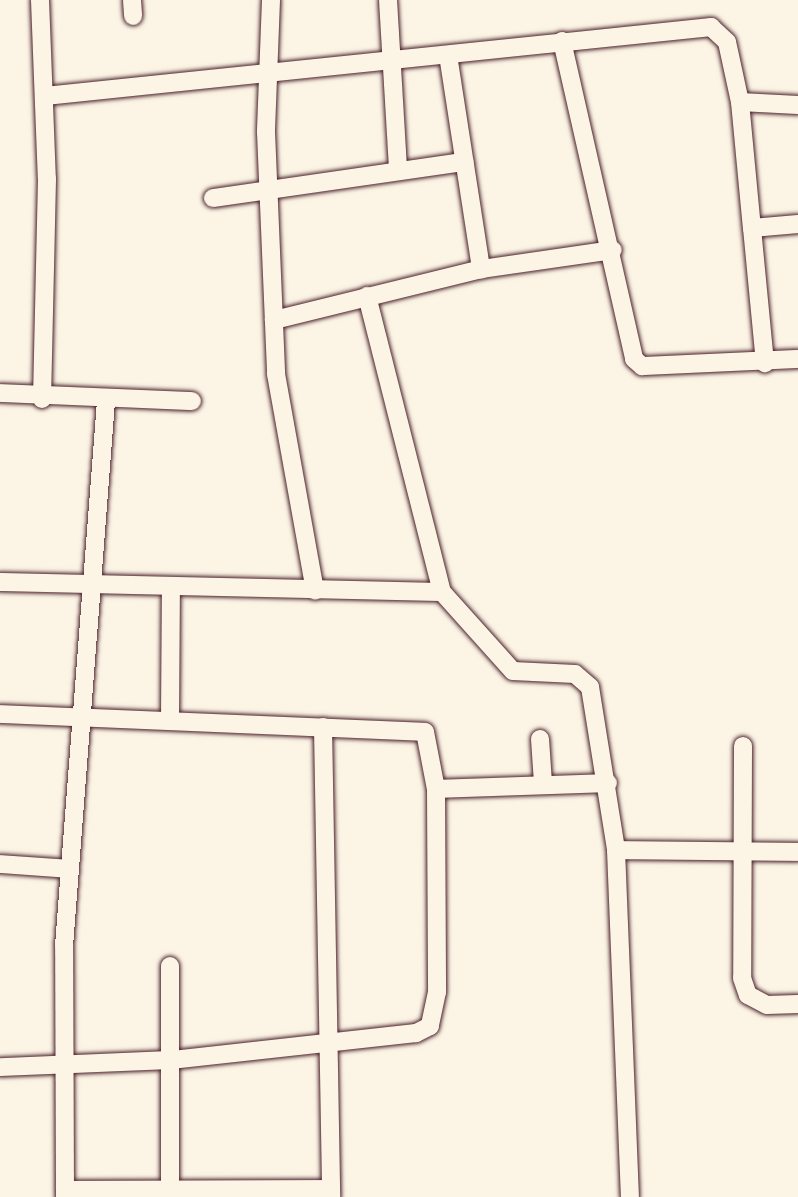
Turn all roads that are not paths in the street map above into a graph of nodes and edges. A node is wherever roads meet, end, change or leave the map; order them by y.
1 (40, 0) edge
2 (271, 0) edge
3 (388, 0) edge
4 (562, 41) junction
5 (448, 55) junction
6 (392, 65) junction
7 (271, 76) junction
8 (45, 96) junction
9 (740, 102) junction
10 (798, 105) edge
11 (464, 162) junction
12 (398, 170) junction
13 (269, 185) junction
14 (213, 198) dead end
15 (798, 224) edge
16 (752, 228) junction
17 (613, 250) junction
18 (481, 269) junction
19 (367, 296) junction
20 (274, 320) junction
21 (798, 359) edge
22 (765, 363) junction
23 (0, 393) edge
24 (42, 399) junction
25 (192, 401) dead end
26 (106, 402) junction
27 (0, 582) edge
28 (89, 583) junction
29 (171, 588) junction
30 (315, 591) junction
31 (442, 592) junction
32 (0, 714) edge
33 (76, 717) junction
34 (170, 721) junction
35 (323, 727) junction
36 (540, 739) dead end
37 (743, 746) dead end
38 (543, 783) junction
39 (608, 783) junction
40 (436, 789) junction
41 (616, 850) junction
42 (741, 852) junction
43 (798, 852) edge
44 (0, 864) edge
45 (69, 869) junction
46 (170, 966) dead end
47 (798, 1004) edge
48 (326, 1043) junction
49 (170, 1060) junction
50 (66, 1063) junction
51 (0, 1067) edge
52 (170, 1192) edge
53 (65, 1193) edge
54 (331, 1193) edge
55 (630, 1197) edge

1 - 8 street
2 - 7 street
3 - 6 street
4 - 5 street
4 - 9 street
4 - 17 street
5 - 6 street
5 - 11 street
6 - 7 street
6 - 12 street
7 - 8 street
7 - 13 street
8 - 24 street
9 - 10 street
9 - 16 street
11 - 12 street
11 - 18 street
12 - 13 street
13 - 14 street
13 - 20 street
15 - 16 street
16 - 22 street
17 - 18 street
17 - 22 street
18 - 19 street
19 - 20 street
19 - 31 street
20 - 30 street
21 - 22 street
23 - 24 street
24 - 26 street
25 - 26 street
26 - 28 street
27 - 28 street
28 - 29 street
28 - 33 street
29 - 30 street
29 - 34 street
30 - 31 street
31 - 39 street
32 - 33 street
33 - 34 street
33 - 45 street
34 - 35 street
35 - 40 street
35 - 48 street
36 - 38 street
37 - 42 street
38 - 39 street
38 - 40 street
39 - 41 street
40 - 48 street
41 - 42 street
41 - 55 street
42 - 43 street
42 - 47 street
44 - 45 street
45 - 50 street
46 - 49 street
48 - 49 street
48 - 54 street
49 - 50 street
49 - 52 street
50 - 51 street
50 - 53 street
52 - 53 street
52 - 54 street

